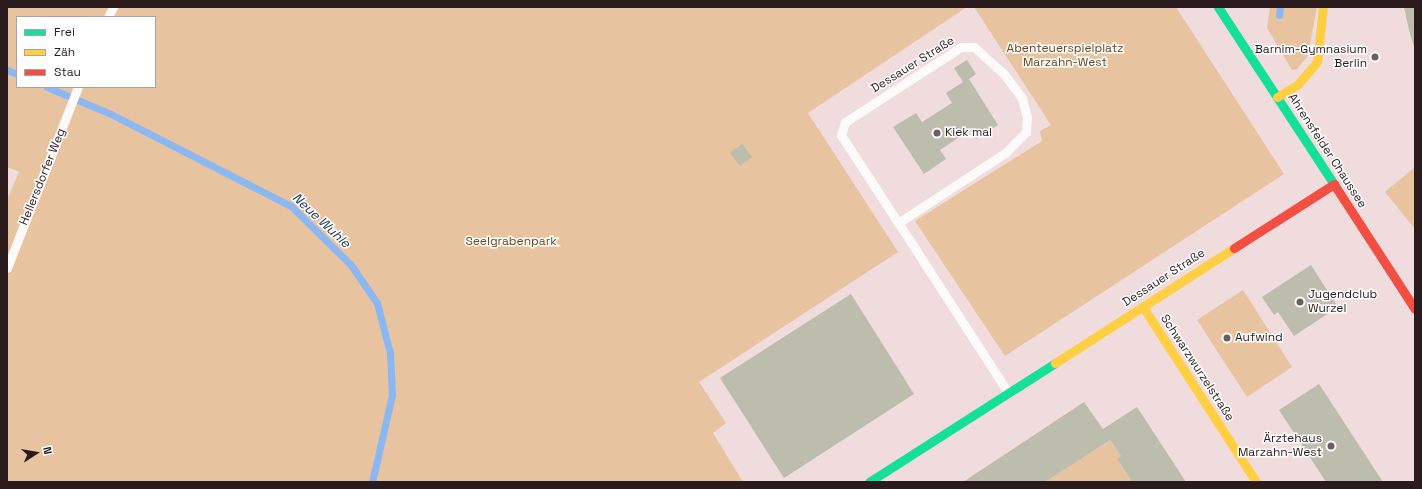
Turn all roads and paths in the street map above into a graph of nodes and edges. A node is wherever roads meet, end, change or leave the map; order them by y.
1 (113, 7) edge
2 (1218, 7) edge
3 (1323, 7) edge
4 (108, 16) edge
5 (78, 88) edge
6 (1277, 97) junction
7 (1334, 184) junction
8 (898, 223) junction
9 (7, 268) edge
10 (1143, 307) junction
11 (1415, 309) edge
12 (1007, 391) junction
13 (869, 482) edge
14 (1256, 482) edge

1 - 4 lane
2 - 6 street, Ahrensfelder Chaussee
3 - 6 street
5 - 9 lane, Hellersdorfer Weg
6 - 7 street, Ahrensfelder Chaussee
7 - 10 street, Dessauer Straße
7 - 11 street, Ahrensfelder Chaussee
8 - 8 lane, Dessauer Straße
8 - 12 lane, Dessauer Straße
10 - 12 street, Dessauer Straße
10 - 14 street, Schwarzwurzelstraße
12 - 13 street, Dessauer Straße

